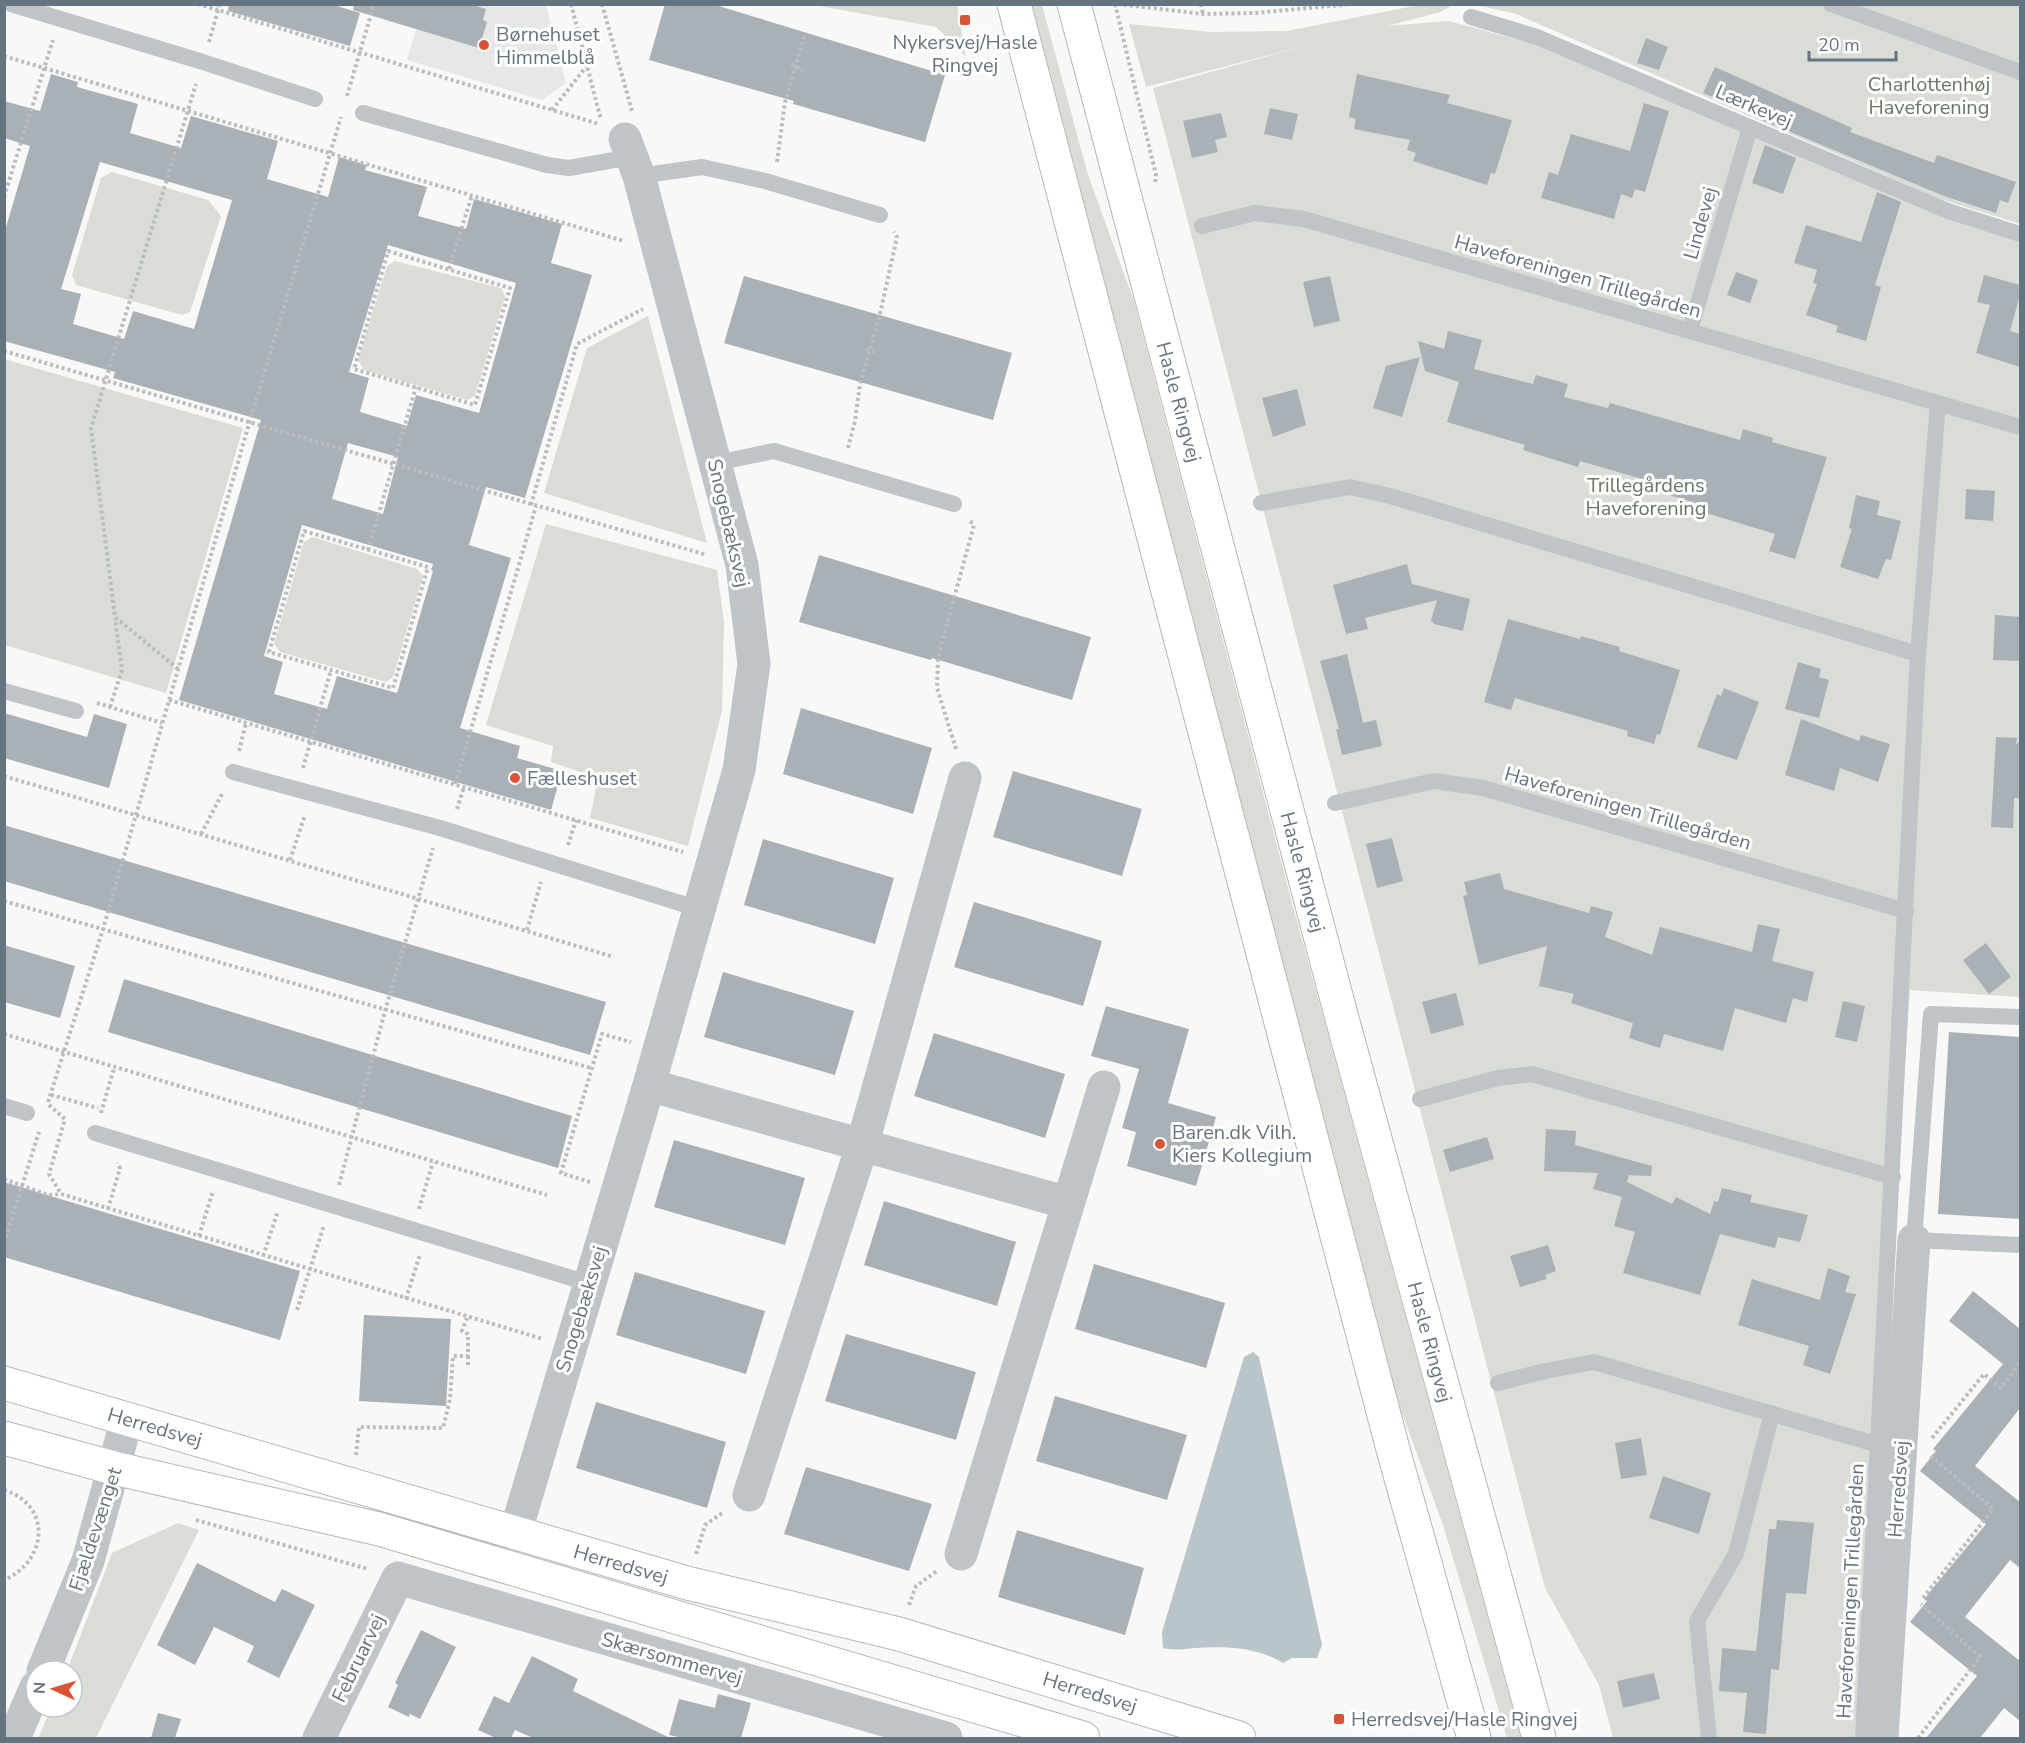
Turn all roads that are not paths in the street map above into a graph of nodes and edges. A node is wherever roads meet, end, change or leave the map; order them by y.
1 (11, 4) edge
2 (1014, 4) edge
3 (1074, 4) edge
4 (1831, 4) edge
5 (1471, 17) dead end
6 (2020, 72) edge
7 (315, 99) dead end
8 (363, 113) dead end
9 (1750, 128) junction
10 (632, 158) junction
11 (880, 215) road end
12 (1202, 226) dead end
13 (2020, 234) edge
14 (1690, 330) junction
15 (1938, 403) junction
16 (2020, 427) edge
17 (716, 463) junction
18 (954, 504) road end
19 (1262, 504) dead end
20 (1918, 654) junction
21 (4, 691) edge
22 (76, 711) road end
23 (233, 772) road end
24 (965, 778) road end
25 (1335, 803) dead end
26 (699, 909) junction
27 (1906, 911) junction
28 (2020, 1017) edge
29 (649, 1085) junction
30 (1104, 1087) dead end
31 (1420, 1099) dead end
32 (4, 1107) edge
33 (27, 1113) dead end
34 (95, 1133) road end
35 (862, 1146) junction
36 (1893, 1177) junction
37 (1068, 1203) junction
38 (1914, 1240) junction
39 (2020, 1245) edge
40 (588, 1283) junction
41 (4, 1383) edge
42 (1498, 1383) dead end
43 (1772, 1413) junction
44 (127, 1419) junction
45 (4, 1438) edge
46 (1879, 1445) junction
47 (114, 1468) junction
48 (749, 1495) road end
49 (514, 1534) junction
50 (961, 1554) road end
51 (398, 1578) joint
52 (48, 1659) edge
53 (24, 1715) edge
54 (14, 1738) edge
55 (319, 1738) edge
56 (946, 1738) edge
57 (1083, 1738) edge
58 (1239, 1738) edge
59 (1474, 1738) edge
60 (1539, 1738) edge
61 (1709, 1738) edge
62 (1863, 1738) edge
63 (1882, 1738) edge

1 - 7 lane
2 - 59 main road
3 - 60 main road, Hasle Ringvej
4 - 6 lane
5 - 9 lane, Lærkevej
8 - 10 lane
9 - 13 lane, Lærkevej
9 - 14 lane, Lindevej
10 - 11 lane
10 - 17 street, Snogebæksvej
12 - 14 lane, Haveforeningen Trillegården
14 - 15 lane, Haveforeningen Trillegården
15 - 16 lane, Haveforeningen Trillegården
15 - 20 lane, Haveforeningen Trillegården
17 - 18 lane
17 - 26 street, Snogebæksvej
19 - 20 lane
20 - 27 lane, Haveforeningen Trillegården
21 - 22 lane
23 - 26 lane
24 - 35 street
25 - 27 lane, Haveforeningen Trillegården
26 - 29 street, Snogebæksvej
27 - 36 lane, Haveforeningen Trillegården
28 - 38 lane
29 - 35 street
29 - 40 street, Snogebæksvej
30 - 37 street
31 - 36 lane
32 - 33 lane
34 - 40 lane
35 - 37 street
35 - 48 street
36 - 46 lane, Haveforeningen Trillegården
37 - 50 street
38 - 39 lane
38 - 63 street, Herredsvej
40 - 49 street, Snogebæksvej
41 - 44 main road, Herredsvej
42 - 43 lane, Haveforeningen Trillegården
43 - 46 lane, Haveforeningen Trillegården
43 - 61 lane
44 - 47 street, Fjældevænget
44 - 49 main road, Herredsvej
45 - 47 main road, Herredsvej
46 - 62 lane, Haveforeningen Trillegården
47 - 52 street, Fjældevænget
47 - 57 main road, Herredsvej
49 - 58 main road, Herredsvej
51 - 55 street, Februarvej
51 - 56 street, Skærsommervej
53 - 54 street

